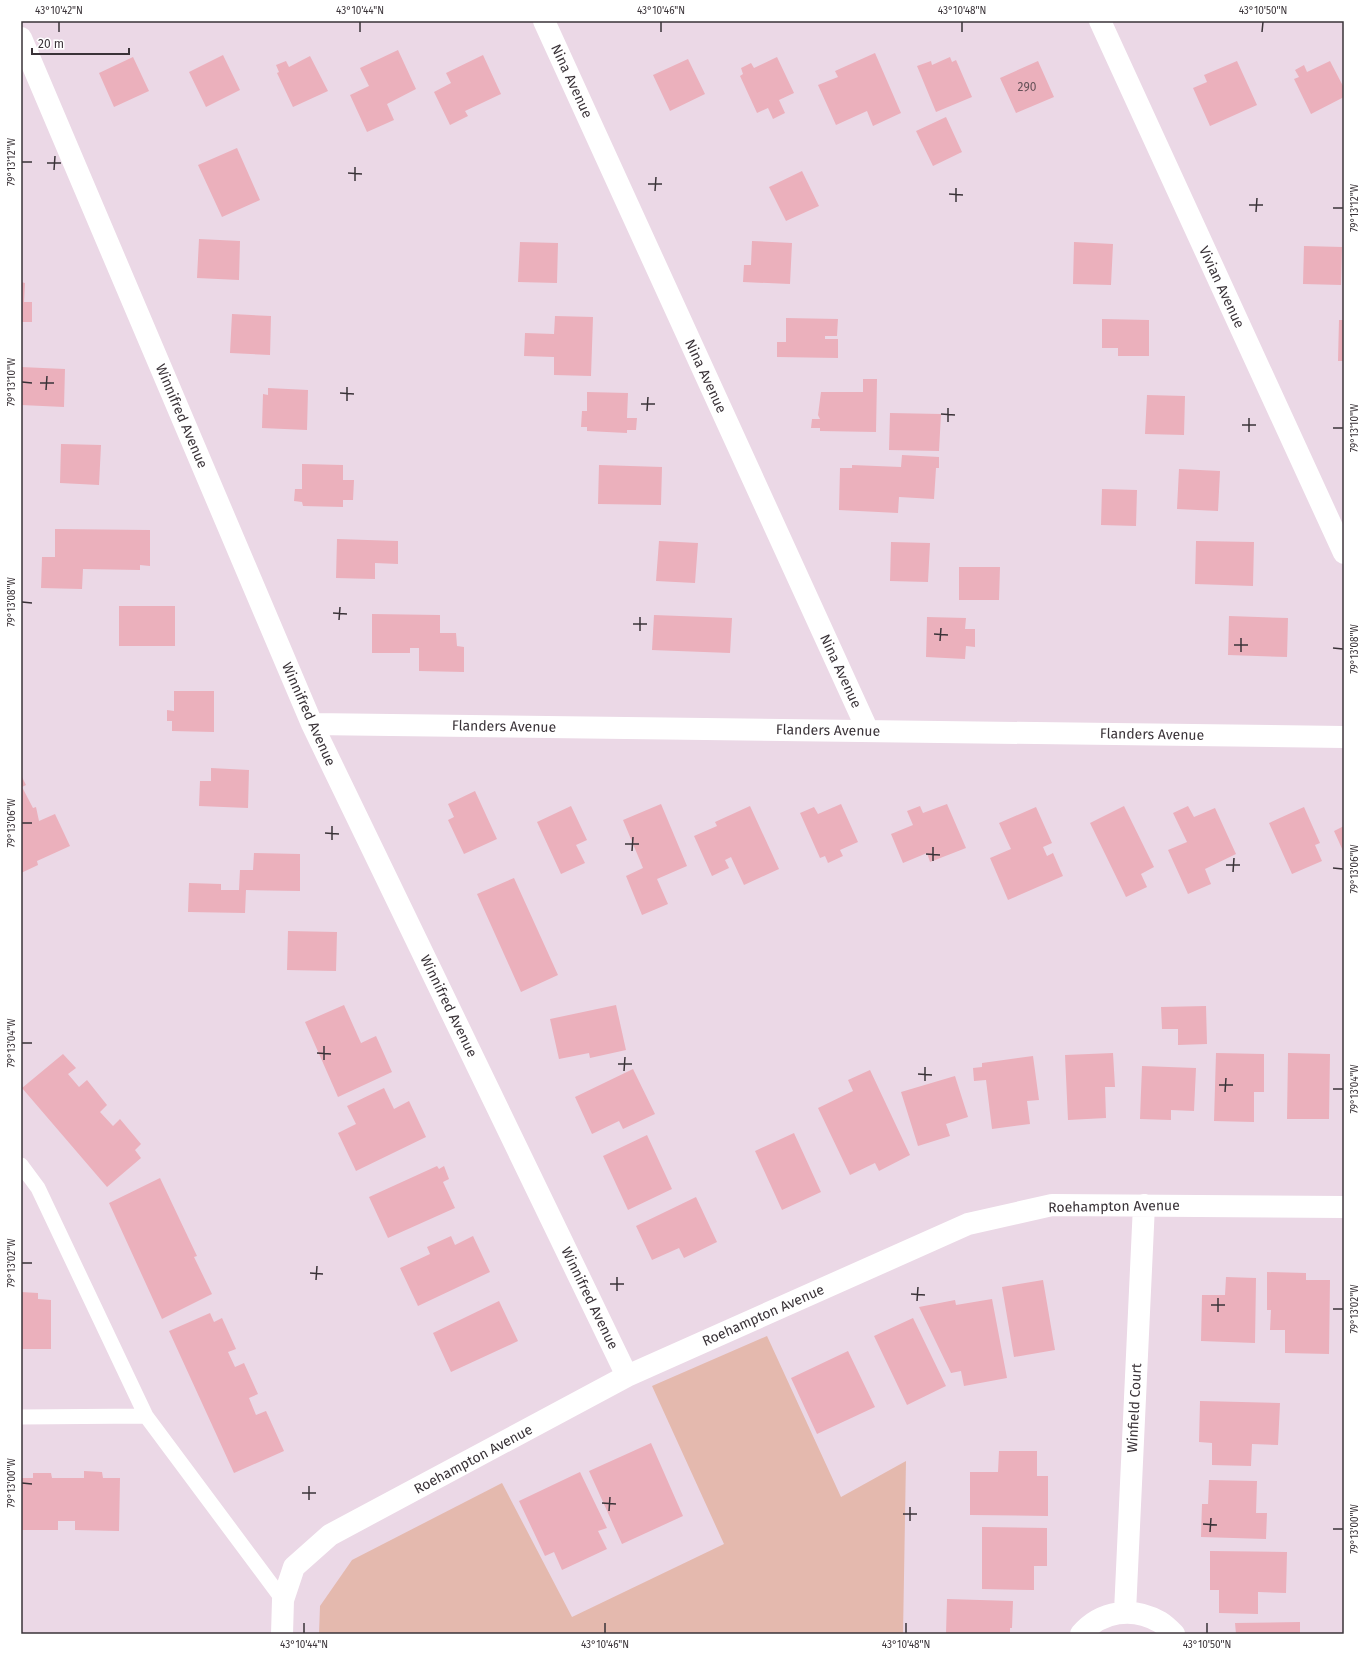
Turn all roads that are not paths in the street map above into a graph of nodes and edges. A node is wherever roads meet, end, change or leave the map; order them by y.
1 (544, 21) edge
2 (1100, 21) edge
3 (21, 38) edge
4 (1344, 552) edge
5 (312, 724) junction
6 (868, 731) junction
7 (1344, 737) edge
8 (21, 1165) edge
9 (1144, 1205) junction
10 (1344, 1207) edge
11 (627, 1376) junction
12 (146, 1416) junction
13 (21, 1417) edge
14 (283, 1600) junction
15 (1125, 1612) junction
16 (282, 1634) edge
17 (1081, 1634) edge
18 (1174, 1634) edge

1 - 6 street, Nina Avenue
2 - 4 street, Vivian Avenue
3 - 5 street, Winnifred Avenue
5 - 6 street, Flanders Avenue
5 - 11 street, Winnifred Avenue
6 - 7 street, Flanders Avenue
8 - 12 lane
9 - 10 street, Roehampton Avenue
9 - 11 street, Roehampton Avenue
9 - 15 street, Winfield Court
11 - 14 street, Roehampton Avenue
12 - 13 lane
12 - 14 lane
14 - 16 street, Roehampton Avenue
15 - 17 street
15 - 18 street

